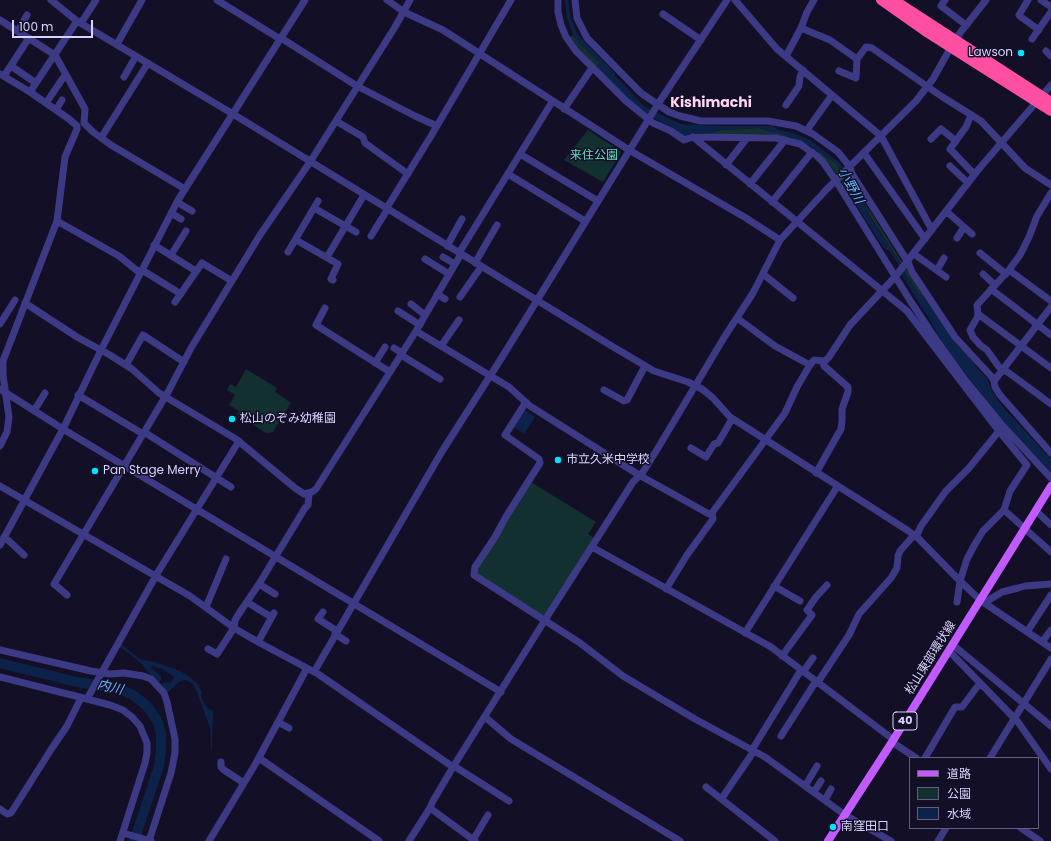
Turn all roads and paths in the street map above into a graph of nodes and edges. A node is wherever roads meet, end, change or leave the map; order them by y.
1 (96, 0) edge
2 (142, 0) edge
3 (217, 0) edge
4 (305, 0) edge
5 (387, 0) edge
6 (410, 0) edge
7 (558, 0) edge
8 (575, 0) edge
9 (727, 0) edge
10 (735, 0) edge
11 (814, 0) edge
12 (881, 0) edge
13 (894, 0) edge
14 (945, 0) edge
15 (986, 0) edge
16 (1028, 0) edge
17 (1041, 0) edge
18 (54, 1) edge
19 (509, 1) edge
20 (1051, 7) edge
21 (404, 12) junction
22 (1051, 12) edge
23 (663, 14) dead end
24 (27, 15) dead end
25 (0, 20) edge
26 (79, 22) junction
27 (966, 25) junction
28 (801, 28) junction
29 (1039, 30) junction
30 (18, 32) junction
31 (29, 38) junction
32 (280, 39) junction
33 (1032, 39) dead end
34 (701, 40) junction
35 (117, 44) junction
36 (953, 44) junction
37 (479, 53) junction
38 (55, 55) junction
39 (136, 56) junction
40 (786, 56) junction
41 (858, 59) junction
42 (148, 63) junction
43 (11, 66) junction
44 (592, 68) junction
45 (803, 70) junction
46 (840, 71) dead end
47 (2, 75) edge
48 (124, 77) dead end
49 (63, 78) dead end
50 (36, 84) junction
51 (1051, 85) edge
52 (357, 86) junction
53 (928, 86) junction
54 (30, 92) junction
55 (832, 95) junction
56 (1039, 99) junction
57 (62, 100) dead end
58 (552, 102) junction
59 (1051, 102) edge
60 (46, 103) junction
61 (786, 105) dead end
62 (657, 106) junction
63 (564, 109) junction
64 (56, 110) junction
65 (1051, 111) edge
66 (233, 114) junction
67 (971, 115) junction
68 (649, 119) junction
69 (336, 120) junction
70 (437, 126) junction
71 (807, 130) junction
72 (881, 136) junction
73 (932, 136) dead end
74 (101, 138) junction
75 (693, 138) junction
76 (747, 138) junction
77 (785, 140) junction
78 (956, 141) junction
79 (1001, 143) junction
80 (629, 150) junction
81 (812, 152) junction
82 (864, 153) junction
83 (520, 154) junction
84 (310, 162) junction
85 (726, 165) junction
86 (950, 166) dead end
87 (849, 168) junction
88 (408, 174) junction
89 (508, 174) junction
90 (974, 174) junction
91 (837, 180) junction
92 (968, 183) junction
93 (750, 184) junction
94 (1051, 185) edge
95 (185, 189) junction
96 (1051, 193) edge
97 (364, 196) junction
98 (318, 201) dead end
99 (598, 201) junction
100 (177, 202) junction
101 (772, 202) junction
102 (314, 208) junction
103 (386, 209) junction
104 (192, 211) dead end
105 (946, 211) junction
106 (171, 213) junction
107 (181, 219) dead end
108 (462, 219) dead end
109 (57, 221) junction
110 (585, 221) junction
111 (796, 222) junction
112 (497, 225) dead end
113 (346, 226) junction
114 (964, 227) junction
115 (932, 230) junction
116 (186, 231) dead end
117 (356, 232) dead end
118 (972, 234) dead end
119 (371, 236) dead end
120 (957, 238) dead end
121 (925, 239) junction
122 (296, 240) junction
123 (780, 240) junction
124 (154, 245) junction
125 (447, 246) junction
126 (288, 252) dead end
127 (460, 254) junction
128 (914, 254) junction
129 (980, 254) dead end
130 (171, 255) junction
131 (327, 257) junction
132 (443, 257) dead end
133 (944, 258) dead end
134 (426, 259) dead end
135 (907, 262) junction
136 (474, 263) junction
137 (455, 264) junction
138 (481, 267) junction
139 (937, 270) junction
140 (196, 271) junction
141 (141, 272) junction
142 (1007, 272) junction
143 (449, 274) junction
144 (763, 274) junction
145 (983, 274) dead end
146 (896, 276) junction
147 (946, 277) dead end
148 (333, 280) dead end
149 (232, 282) junction
150 (993, 287) junction
151 (883, 292) junction
152 (181, 294) junction
153 (438, 294) junction
154 (460, 298) dead end
155 (792, 298) dead end
156 (446, 299) dead end
157 (15, 300) dead end
158 (537, 300) junction
159 (1051, 300) edge
160 (175, 302) dead end
161 (25, 303) junction
162 (411, 304) dead end
163 (1051, 307) edge
164 (325, 308) dead end
165 (398, 311) dead end
166 (978, 314) junction
167 (425, 315) junction
168 (737, 318) junction
169 (459, 320) dead end
170 (0, 324) edge
171 (1037, 324) junction
172 (418, 328) junction
173 (1051, 335) edge
174 (441, 346) junction
175 (1021, 346) junction
176 (386, 347) dead end
177 (394, 348) dead end
178 (100, 350) junction
179 (402, 354) junction
180 (822, 361) junction
181 (184, 362) junction
182 (375, 363) junction
183 (126, 365) junction
184 (810, 365) junction
185 (645, 366) junction
186 (1051, 368) edge
187 (1002, 370) junction
188 (390, 372) junction
189 (490, 375) junction
190 (440, 379) dead end
191 (994, 381) junction
192 (696, 386) junction
193 (604, 390) dead end
194 (3, 391) edge
195 (45, 393) dead end
196 (78, 395) junction
197 (165, 397) junction
198 (526, 402) junction
199 (1051, 404) edge
200 (34, 410) junction
201 (732, 419) junction
202 (63, 429) junction
203 (999, 431) junction
204 (143, 433) junction
205 (765, 440) junction
206 (239, 441) junction
207 (0, 446) edge
208 (691, 448) dead end
209 (1051, 453) edge
210 (124, 465) junction
211 (816, 473) junction
212 (639, 475) junction
213 (216, 478) junction
214 (1051, 478) edge
215 (0, 486) edge
216 (1051, 486) edge
217 (231, 487) dead end
218 (837, 487) junction
219 (309, 494) junction
220 (24, 500) junction
221 (197, 509) junction
222 (1004, 510) junction
223 (1036, 511) junction
224 (712, 513) junction
225 (1051, 525) edge
226 (1025, 528) junction
227 (84, 534) junction
228 (915, 536) junction
229 (4, 537) junction
230 (0, 545) edge
231 (592, 547) junction
232 (1051, 552) edge
233 (24, 555) dead end
234 (275, 557) junction
235 (226, 559) dead end
236 (156, 576) junction
237 (960, 581) junction
238 (259, 584) junction
239 (1051, 584) edge
240 (826, 585) dead end
241 (774, 586) junction
242 (666, 589) junction
243 (275, 594) dead end
244 (68, 595) dead end
245 (1051, 595) edge
246 (800, 601) dead end
247 (247, 602) junction
248 (958, 602) dead end
249 (982, 602) junction
250 (353, 604) junction
251 (206, 607) junction
252 (323, 612) dead end
253 (545, 620) junction
254 (234, 628) junction
255 (1051, 630) edge
256 (745, 632) junction
257 (1027, 632) junction
258 (336, 633) junction
259 (346, 641) dead end
260 (258, 642) junction
261 (1042, 642) junction
262 (951, 648) junction
263 (1051, 648) edge
264 (208, 649) dead end
265 (0, 650) edge
266 (782, 656) junction
267 (813, 658) dead end
268 (1051, 659) edge
269 (310, 670) junction
270 (802, 671) junction
271 (100, 674) junction
272 (0, 678) edge
273 (817, 682) junction
274 (980, 683) junction
275 (501, 692) junction
276 (86, 697) junction
277 (1024, 704) junction
278 (485, 717) junction
279 (1015, 719) junction
280 (278, 722) junction
281 (1051, 726) edge
282 (288, 728) dead end
283 (781, 736) dead end
284 (893, 741) junction
285 (753, 750) junction
286 (915, 757) edge
287 (926, 757) edge
288 (991, 757) edge
289 (259, 758) junction
290 (221, 762) dead end
291 (817, 766) dead end
292 (453, 767) junction
293 (1051, 769) edge
294 (821, 781) dead end
295 (244, 783) junction
296 (805, 786) junction
297 (706, 787) dead end
298 (831, 789) dead end
299 (814, 792) junction
300 (722, 798) junction
301 (825, 800) junction
302 (509, 801) dead end
303 (430, 808) junction
304 (0, 809) edge
305 (488, 815) dead end
306 (845, 815) junction
307 (945, 829) edge
308 (1022, 829) edge
309 (125, 833) junction
310 (474, 840) edge
311 (120, 841) edge
312 (149, 841) edge
313 (209, 841) edge
314 (379, 841) edge
315 (409, 841) edge
316 (680, 841) edge
317 (775, 841) edge
318 (828, 841) edge
319 (891, 841) edge
320 (938, 841) edge
321 (1040, 841) edge

1 - 26 street
2 - 35 street
3 - 32 street
4 - 32 street
5 - 21 street
6 - 21 street
7 - 44 street
8 - 62 street
9 - 34 street
10 - 40 street
11 - 28 street
12 - 36 highway
13 - 36 highway
14 - 27 street
15 - 27 street
16 - 29 street
17 - 20 street
18 - 26 street
19 - 37 street
21 - 37 street
21 - 52 street
22 - 29 street
23 - 34 street
24 - 30 street
25 - 30 street
26 - 35 street
26 - 38 street
27 - 36 street
28 - 40 street
28 - 41 street
29 - 33 street
30 - 31 street
31 - 38 street
31 - 43 street
32 - 52 street
32 - 66 street
34 - 62 street
35 - 39 street
36 - 53 street
36 - 56 highway
37 - 58 street
37 - 70 street
38 - 50 street
38 - 74 street
39 - 42 street
39 - 48 street
40 - 45 street
41 - 46 street
41 - 53 street
42 - 66 street
42 - 74 street
43 - 47 street
43 - 50 street
44 - 63 street
44 - 68 street
45 - 55 street
45 - 61 street
47 - 54 street
49 - 60 street
50 - 54 street
51 - 56 street
52 - 69 street
52 - 70 street
53 - 67 street
53 - 72 street
54 - 60 street
55 - 71 street
55 - 72 street
56 - 59 highway
56 - 65 highway
56 - 79 street
57 - 64 street
58 - 63 street
58 - 83 street
60 - 64 street
62 - 68 street
62 - 71 street
63 - 80 street
64 - 109 street
66 - 84 street
66 - 95 street
67 - 78 street
67 - 79 street
68 - 75 street
68 - 80 street
69 - 84 street
69 - 88 street
70 - 88 street
71 - 87 street
72 - 82 street
72 - 115 street
73 - 78 street
74 - 95 street
75 - 76 street
75 - 85 street
76 - 77 street
76 - 85 street
77 - 81 street
77 - 93 street
78 - 90 street
79 - 90 street
79 - 94 street
80 - 99 street
80 - 123 street
81 - 91 street
81 - 101 street
82 - 87 street
82 - 121 street
83 - 89 street
83 - 99 street
84 - 97 street
84 - 149 street
85 - 93 street
86 - 92 street
87 - 91 street
87 - 135 street
88 - 103 street
89 - 110 street
89 - 127 street
90 - 92 street
91 - 111 street
91 - 146 street
92 - 105 street
93 - 101 street
95 - 100 street
96 - 142 street
97 - 103 street
97 - 113 street
98 - 102 street
99 - 110 street
100 - 104 street
100 - 106 street
101 - 111 street
102 - 113 street
102 - 122 street
103 - 119 street
103 - 125 street
105 - 114 street
105 - 115 street
106 - 107 street
106 - 124 street
108 - 125 street
109 - 141 street
109 - 161 street
110 - 158 street
111 - 123 street
111 - 151 street
112 - 136 street
113 - 117 street
113 - 131 street
114 - 118 street
114 - 120 street
115 - 121 street
116 - 130 street
121 - 128 street
122 - 126 street
122 - 131 street
123 - 144 street
124 - 130 street
124 - 141 street
125 - 127 street
127 - 136 street
127 - 137 street
128 - 135 street
128 - 139 street
129 - 142 street
130 - 140 street
131 - 148 street
132 - 137 street
133 - 139 street
134 - 143 street
135 - 146 street
135 - 191 street
136 - 138 street
137 - 143 street
138 - 154 street
138 - 158 street
139 - 147 street
140 - 149 street
140 - 152 street
141 - 152 street
141 - 178 street
142 - 150 street
142 - 159 street
143 - 153 street
144 - 155 street
144 - 168 street
145 - 150 street
146 - 151 street
146 - 214 street
149 - 181 street
150 - 166 street
150 - 171 street
151 - 180 street
151 - 203 street
152 - 160 street
153 - 156 street
153 - 167 street
157 - 170 street
158 - 185 street
158 - 189 street
161 - 178 street
161 - 194 street
162 - 167 street
163 - 171 street
164 - 182 street
165 - 172 street
166 - 175 street
166 - 187 street
167 - 172 street
168 - 184 street
168 - 192 street
169 - 174 street
171 - 173 street
171 - 175 street
172 - 174 street
172 - 179 street
174 - 189 street
175 - 186 street
175 - 187 street
176 - 182 street
177 - 179 street
178 - 183 street
178 - 196 street
179 - 188 street
179 - 190 street
180 - 184 street
180 - 211 street
181 - 183 street
181 - 197 street
182 - 188 street
183 - 197 street
184 - 205 street
185 - 192 street
185 - 193 street
187 - 191 street
187 - 199 street
188 - 219 street
189 - 198 street
189 - 250 street
191 - 209 street
192 - 201 street
192 - 212 street
194 - 200 street
194 - 207 street
195 - 200 street
196 - 202 street
196 - 204 street
197 - 204 street
197 - 206 street
198 - 212 street
198 - 253 street
200 - 202 street
201 - 205 street
201 - 208 street
202 - 210 street
202 - 220 street
203 - 222 street
203 - 228 street
204 - 210 street
204 - 213 street
205 - 211 street
205 - 224 street
206 - 213 street
206 - 219 street
210 - 221 street
210 - 227 street
211 - 218 street
212 - 224 street
212 - 231 street
213 - 217 street
213 - 221 street
215 - 220 street
216 - 223 main road, 松山東部環状線 / 40
218 - 228 street
218 - 241 street
219 - 234 street
220 - 227 street
220 - 229 street
221 - 234 street
221 - 236 street
222 - 226 street
222 - 237 street
223 - 225 street
223 - 226 main road, 松山東部環状線 / 40
224 - 242 street
226 - 232 street
226 - 249 main road, 松山東部環状線 / 40
227 - 236 street
227 - 244 street
228 - 237 street
228 - 273 street
229 - 230 street
229 - 233 street
231 - 242 street
231 - 253 street
234 - 238 street
234 - 250 street
235 - 251 street
236 - 251 street
236 - 271 street
237 - 248 street
237 - 249 street
238 - 243 street
238 - 247 street
239 - 249 street
240 - 266 street
241 - 246 street
241 - 256 street
242 - 256 street
245 - 257 street
247 - 254 street
247 - 260 street
249 - 257 street
249 - 262 main road, 松山東部環状線 / 40
250 - 258 street
250 - 275 street
251 - 254 street
252 - 258 street
253 - 275 street
253 - 285 street
254 - 260 street
254 - 264 street
255 - 261 street
256 - 266 street
257 - 261 street
258 - 259 street
258 - 269 street
260 - 269 street
261 - 263 street
262 - 274 street
262 - 277 street
262 - 284 main road, 松山東部環状線 / 40
265 - 271 street
266 - 270 street
267 - 270 street
268 - 277 street
269 - 280 street
269 - 292 street
270 - 273 street
270 - 285 street
271 - 276 street
271 - 312 street
272 - 276 street
273 - 283 street
273 - 284 street
274 - 279 street
274 - 287 street
275 - 278 street
276 - 304 street
276 - 309 street
277 - 279 street
277 - 281 street
278 - 292 street
278 - 316 street
279 - 288 street
279 - 293 street
280 - 282 street
280 - 289 street
284 - 286 street
284 - 306 main road, 松山東部環状線 / 40
285 - 296 street
285 - 300 street
289 - 295 street
289 - 314 street
290 - 295 street
291 - 296 street
292 - 302 street
292 - 303 street
294 - 299 street
295 - 313 street
296 - 299 street
297 - 300 street
298 - 301 street
299 - 301 street
300 - 317 street
301 - 306 street
303 - 310 street
303 - 315 street
305 - 310 street
306 - 318 main road, 松山東部環状線 / 40
306 - 319 street
307 - 320 street
308 - 321 street
309 - 311 street
309 - 312 street

